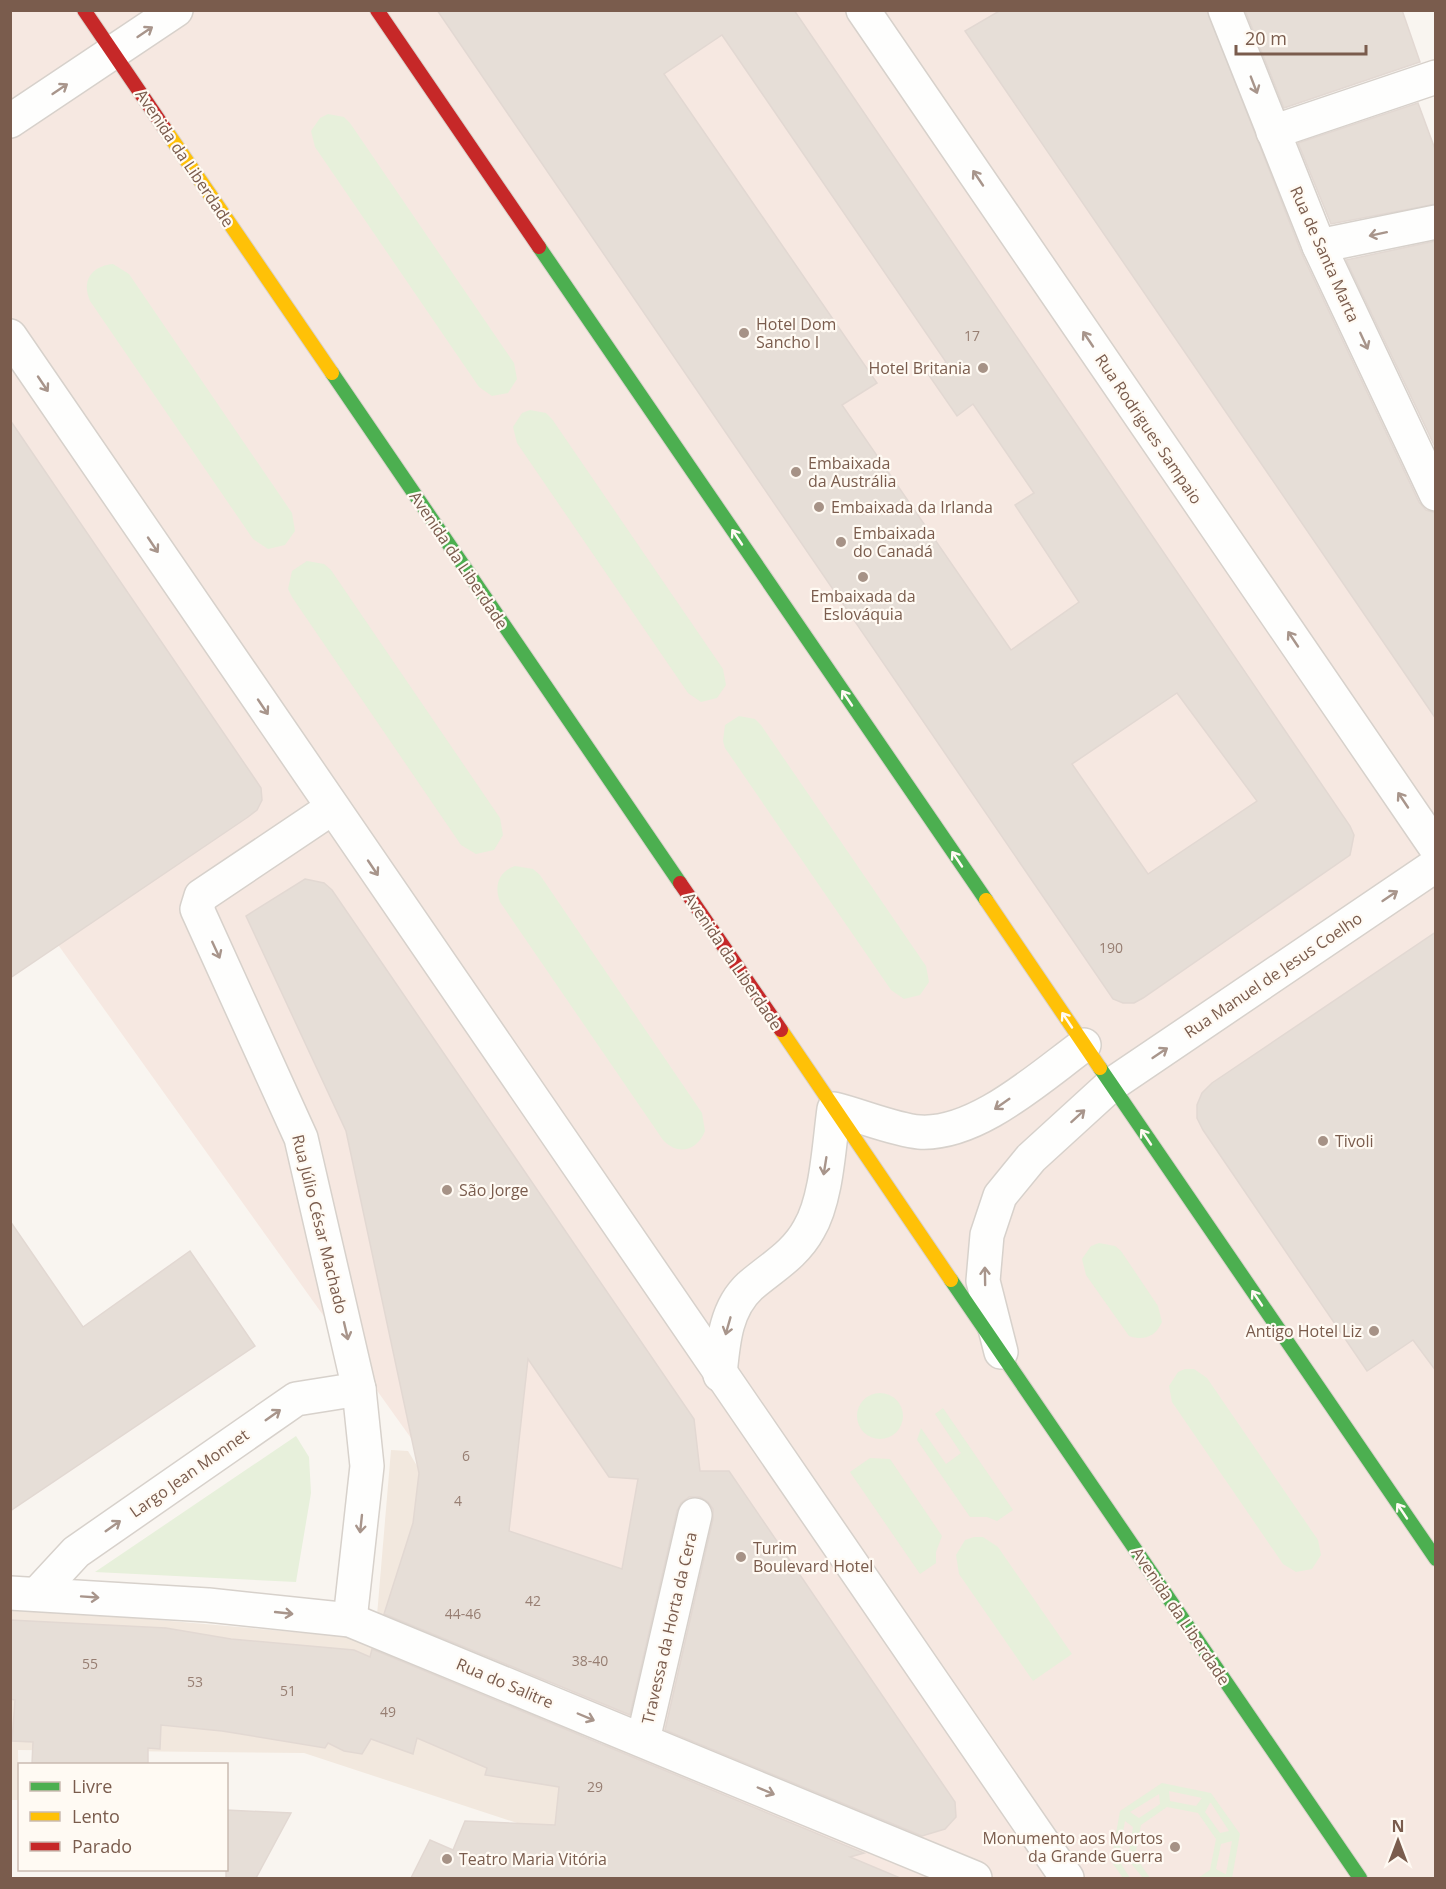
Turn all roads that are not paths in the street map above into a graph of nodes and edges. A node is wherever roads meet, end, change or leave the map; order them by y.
1 (84, 10) edge
2 (176, 10) edge
3 (377, 10) edge
4 (863, 10) edge
5 (1225, 10) edge
6 (113, 53) junction
7 (1436, 77) edge
8 (10, 121) edge
9 (1273, 132) junction
10 (1436, 222) edge
11 (1319, 246) junction
12 (10, 336) edge
13 (1436, 494) edge
14 (332, 808) junction
15 (1436, 848) edge
16 (1436, 865) edge
17 (1084, 1046) junction
18 (1111, 1085) junction
19 (834, 1109) junction
20 (1002, 1354) junction
21 (720, 1375) junction
22 (359, 1389) junction
23 (695, 1515) dead end
24 (1436, 1559) edge
25 (24, 1593) edge
26 (350, 1620) junction
27 (643, 1740) junction
28 (975, 1878) edge
29 (1067, 1878) edge
30 (1360, 1878) edge

1 - 6 main road, Avenida da Liberdade
6 -> 2 street
17 -> 3 main road
15 -> 4 street, Rua Rodrigues Sampaio
5 -> 9 street, Rua de Santa Marta
8 -> 6 street
6 - 19 main road, Avenida da Liberdade
7 - 9 street
9 - 11 street, Rua de Santa Marta
10 -> 11 street
11 -> 13 street, Rua de Santa Marta
12 -> 14 street
14 -> 21 street
14 -> 22 street, Rua Júlio César Machado
18 -> 16 street, Rua Manuel de Jesus Coelho
17 - 18 main road
17 -> 19 street
20 -> 18 street, Avenida da Liberdade
24 -> 18 main road
19 - 20 main road, Avenida da Liberdade
19 -> 21 street
20 - 30 main road, Avenida da Liberdade
21 - 29 street
25 -> 22 street, Largo Jean Monnet
22 -> 26 street, Rua Júlio César Machado
23 - 27 street, Travessa da Horta da Cera
25 -> 26 street, Rua do Salitre
26 -> 27 street, Rua do Salitre
27 -> 28 street, Rua do Salitre

